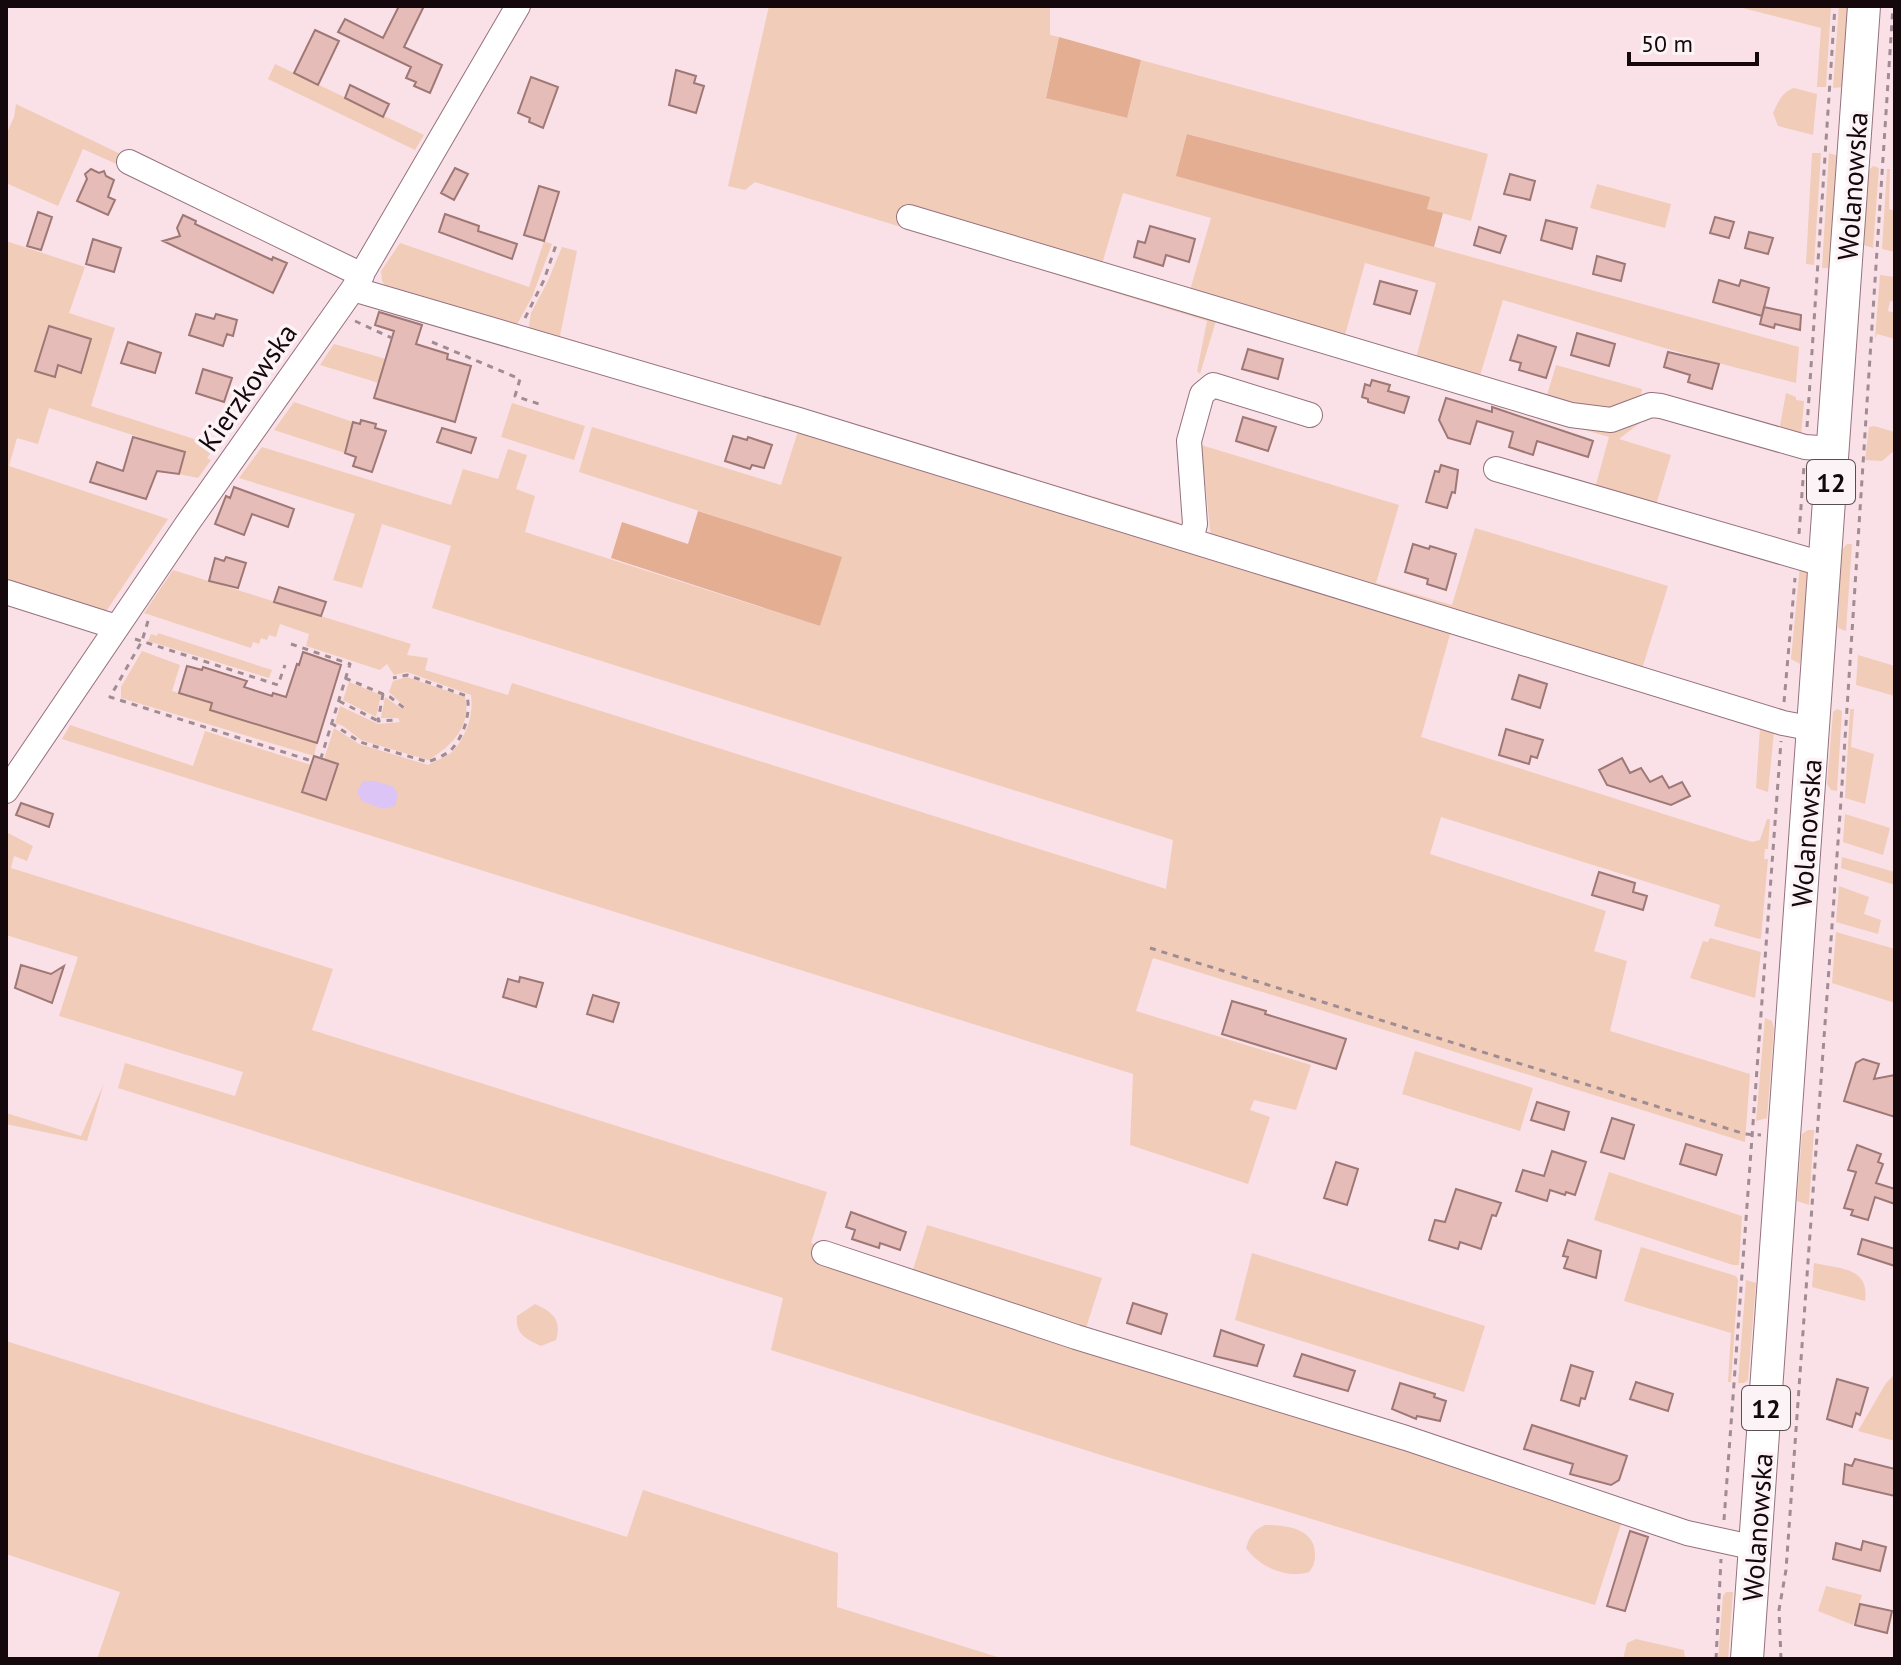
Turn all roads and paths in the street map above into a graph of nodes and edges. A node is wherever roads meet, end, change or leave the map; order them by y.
1 (518, 6) edge
2 (1835, 6) edge
3 (1864, 6) edge
4 (1893, 6) edge
5 (129, 162) dead end
6 (909, 217) dead end
7 (556, 245) dead end
8 (357, 282) junction
9 (350, 319) dead end
10 (392, 338) dead end
11 (519, 338) junction
12 (432, 342) dead end
13 (539, 404) dead end
14 (1310, 415) dead end
15 (1819, 448) junction
16 (1496, 469) dead end
17 (1191, 540) junction
18 (1811, 561) junction
19 (6, 592) edge
20 (148, 621) dead end
21 (122, 632) junction
22 (142, 641) junction
23 (291, 644) dead end
24 (285, 665) dead end
25 (345, 678) junction
26 (393, 678) dead end
27 (383, 694) junction
28 (339, 701) junction
29 (404, 708) dead end
30 (398, 720) dead end
31 (378, 721) junction
32 (331, 723) junction
33 (1798, 726) junction
34 (321, 758) dead end
35 (312, 761) dead end
36 (6, 791) edge
37 (1150, 948) dead end
38 (1752, 1134) junction
39 (1784, 1135) junction
40 (824, 1253) dead end
41 (1722, 1542) junction
42 (1756, 1548) junction
43 (1716, 1659) edge
44 (1747, 1659) edge
45 (1781, 1659) edge

1 - 8 street, Kierzkowska
2 - 15 path
3 - 15 main road, Wolanowska / 12
4 - 45 path
5 - 8 street
6 - 15 street
7 - 11 path
8 - 11 street
8 - 21 street, Kierzkowska
9 - 10 path
11 - 17 street
12 - 13 path
14 - 17 street
15 - 18 main road, Wolanowska / 12
15 - 18 path
16 - 18 street
17 - 33 street
18 - 33 main road, Wolanowska / 12
18 - 33 path
19 - 21 street
20 - 22 path
21 - 22 path
21 - 36 street, Kierzkowska
22 - 24 path
22 - 35 path
23 - 25 path
25 - 27 path
25 - 28 path
26 - 32 path
27 - 29 path
27 - 31 path
28 - 31 path
28 - 32 path
30 - 31 path
32 - 34 path
33 - 38 path
33 - 39 main road, Wolanowska / 12
37 - 38 path
38 - 39 path
38 - 41 path
39 - 42 main road, Wolanowska / 12
40 - 41 street
41 - 42 street
41 - 43 path
42 - 44 main road, Wolanowska / 12

